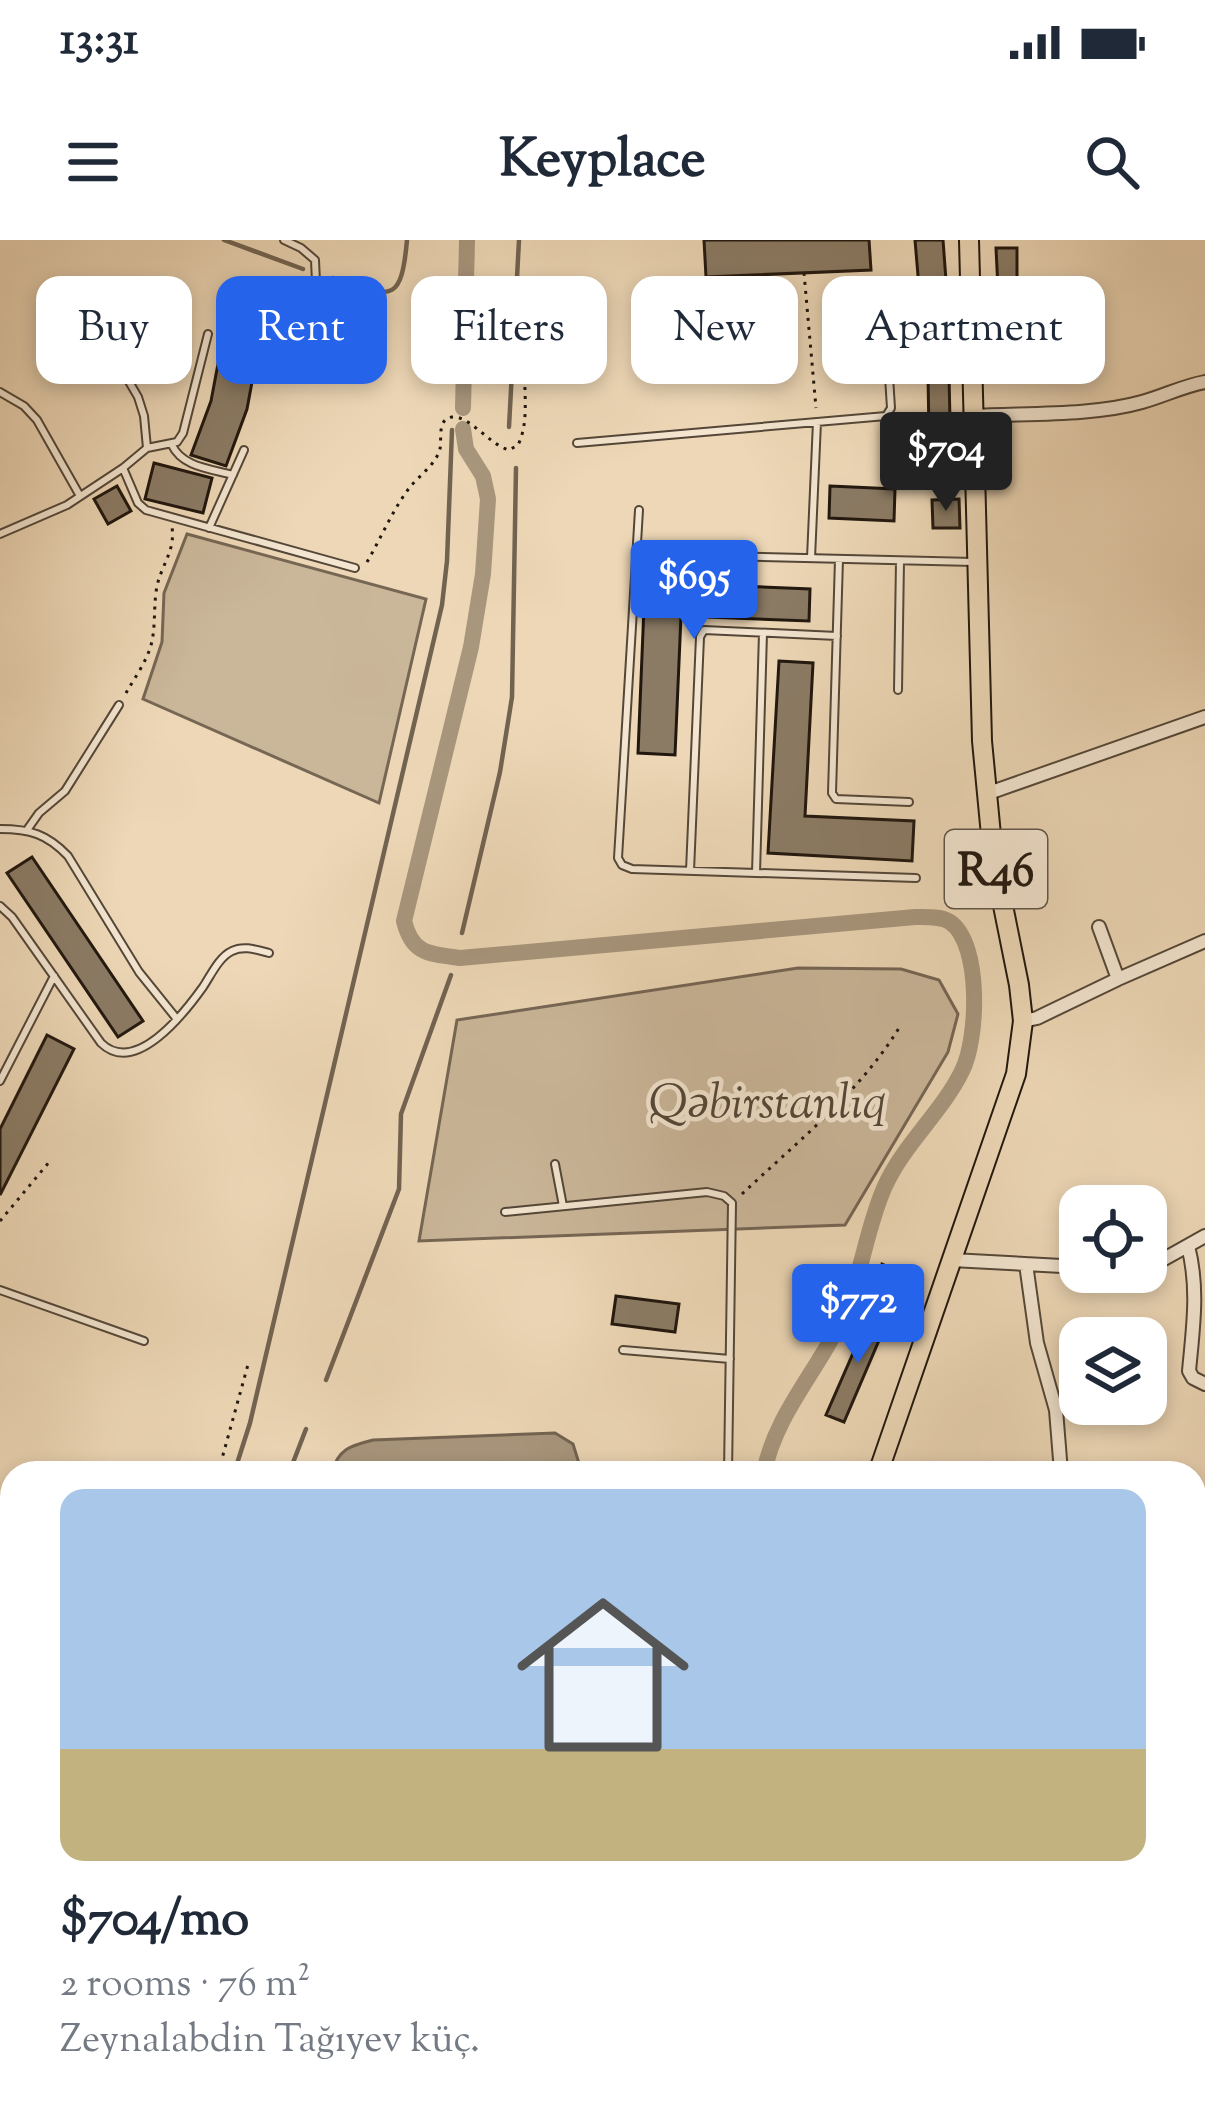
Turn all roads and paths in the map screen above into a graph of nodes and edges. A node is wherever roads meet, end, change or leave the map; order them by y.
1 (284, 240) edge
2 (969, 240) edge
3 (804, 273) dead end
4 (316, 276) edge
5 (970, 276) edge
6 (208, 334) dead end
7 (1205, 382) edge
8 (130, 384) edge
9 (524, 384) edge
10 (889, 384) edge
11 (973, 384) edge
12 (0, 392) edge
13 (973, 416) junction
14 (817, 422) junction
15 (577, 443) dead end
16 (172, 445) junction
17 (147, 448) junction
18 (244, 449) dead end
19 (123, 467) junction
20 (233, 476) junction
21 (80, 496) junction
22 (639, 510) dead end
23 (172, 518) junction
24 (209, 528) junction
25 (0, 534) edge
26 (638, 554) junction
27 (811, 558) junction
28 (839, 559) junction
29 (900, 561) junction
30 (978, 562) junction
31 (355, 568) joint
32 (764, 633) junction
33 (837, 636) junction
34 (898, 690) dead end
35 (119, 705) joint
36 (1205, 717) edge
37 (986, 794) junction
38 (909, 802) dead end
39 (0, 829) edge
40 (27, 830) junction
41 (690, 871) junction
42 (756, 873) junction
43 (916, 878) dead end
44 (0, 906) edge
45 (1099, 927) dead end
46 (1205, 941) edge
47 (269, 953) dead end
48 (54, 976) junction
49 (1118, 979) junction
50 (176, 1018) junction
51 (1023, 1021) junction
52 (899, 1028) dead end
53 (0, 1081) edge
54 (50, 1162) dead end
55 (555, 1164) dead end
56 (732, 1204) junction
57 (562, 1206) junction
58 (505, 1212) dead end
59 (0, 1220) edge
60 (1205, 1236) edge
61 (1188, 1246) junction
62 (1167, 1257) edge
63 (952, 1260) junction
64 (1026, 1264) junction
65 (1059, 1266) edge
66 (0, 1290) edge
67 (144, 1341) dead end
68 (622, 1350) dead end
69 (730, 1359) junction
70 (249, 1361) dead end
71 (1205, 1384) edge
72 (221, 1461) edge
73 (728, 1461) edge
74 (882, 1461) edge
75 (1060, 1461) edge

1 - 4 lane
2 - 5 main road, R46
3 - 14 path
6 - 16 lane
7 - 13 street
8 - 17 lane
9 - 31 path
10 - 14 lane
11 - 13 main road, R46
12 - 21 lane
13 - 30 main road, R46
14 - 15 lane
14 - 27 lane
16 - 17 lane
16 - 20 lane
17 - 19 lane
18 - 20 lane
19 - 21 lane
19 - 23 lane
20 - 24 lane
21 - 25 lane
22 - 26 lane
23 - 24 lane
23 - 35 path
24 - 31 lane
26 - 27 lane
26 - 41 lane
27 - 28 lane
28 - 29 lane
28 - 33 lane
29 - 30 lane
29 - 34 lane
30 - 37 main road, R46
32 - 33 lane
32 - 41 lane
32 - 42 lane
33 - 38 lane
35 - 40 lane
36 - 37 street
37 - 51 main road, R46
39 - 40 lane
40 - 50 lane
41 - 42 lane
42 - 43 lane
44 - 48 lane
45 - 49 street
46 - 49 street
47 - 50 lane
48 - 50 lane
48 - 53 lane
49 - 51 street
51 - 63 main road, R46
52 - 56 path
54 - 59 path
55 - 57 lane
56 - 57 lane
56 - 69 lane
57 - 58 lane
60 - 61 street
61 - 62 street
61 - 71 street
63 - 64 street
63 - 74 main road, R46
64 - 65 street
64 - 75 street
66 - 67 lane
68 - 69 lane
69 - 73 lane
70 - 72 path

